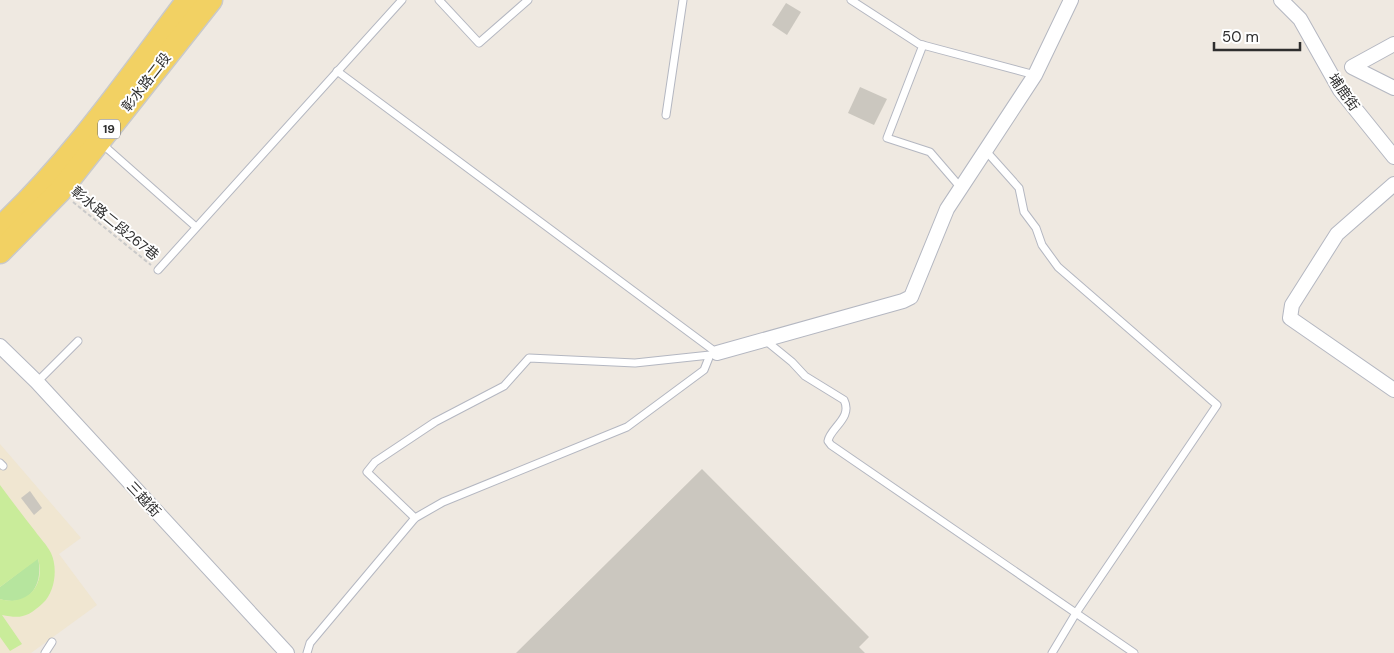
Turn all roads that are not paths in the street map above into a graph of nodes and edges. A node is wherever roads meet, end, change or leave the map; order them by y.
1 (188, 0) edge
2 (211, 0) edge
3 (402, 0) edge
4 (439, 0) edge
5 (528, 0) edge
6 (683, 0) edge
7 (851, 0) edge
8 (1071, 0) edge
9 (1282, 0) edge
10 (1394, 44) edge
11 (923, 45) junction
12 (337, 71) junction
13 (1035, 75) junction
14 (1394, 88) edge
15 (666, 115) dead end
16 (94, 136) junction
17 (986, 151) junction
18 (1394, 157) edge
19 (1394, 184) edge
20 (961, 188) junction
21 (0, 228) edge
22 (196, 228) junction
23 (0, 252) edge
24 (158, 270) road end
25 (765, 340) junction
26 (78, 341) dead end
27 (0, 346) edge
28 (713, 354) junction
29 (37, 382) junction
30 (1394, 390) edge
31 (415, 518) junction
32 (1076, 613) junction
33 (52, 642) dead end
34 (46, 653) edge
35 (287, 653) edge
36 (307, 653) edge
37 (1052, 653) edge
38 (1134, 653) edge

1 - 16 main road, 彰水路二段 / 19
2 - 16 main road, 彰水路二段 / 19
3 - 12 lane
4 - 5 lane
6 - 15 lane
7 - 11 lane
8 - 13 street
9 - 18 street, 埔鹿街
10 - 14 street
11 - 13 lane
11 - 20 lane
12 - 22 lane
12 - 28 lane
13 - 17 street
16 - 21 main road, 彰水路二段 / 19
16 - 22 lane
16 - 23 main road, 彰水路二段 / 19
17 - 20 street
17 - 32 lane
19 - 30 street
20 - 25 street
22 - 24 lane
25 - 28 street
25 - 32 lane
26 - 29 lane
27 - 29 street, 三越街
28 - 31 lane
28 - 31 lane
29 - 35 street, 三越街
31 - 36 lane
32 - 37 lane
32 - 38 lane
33 - 34 lane

